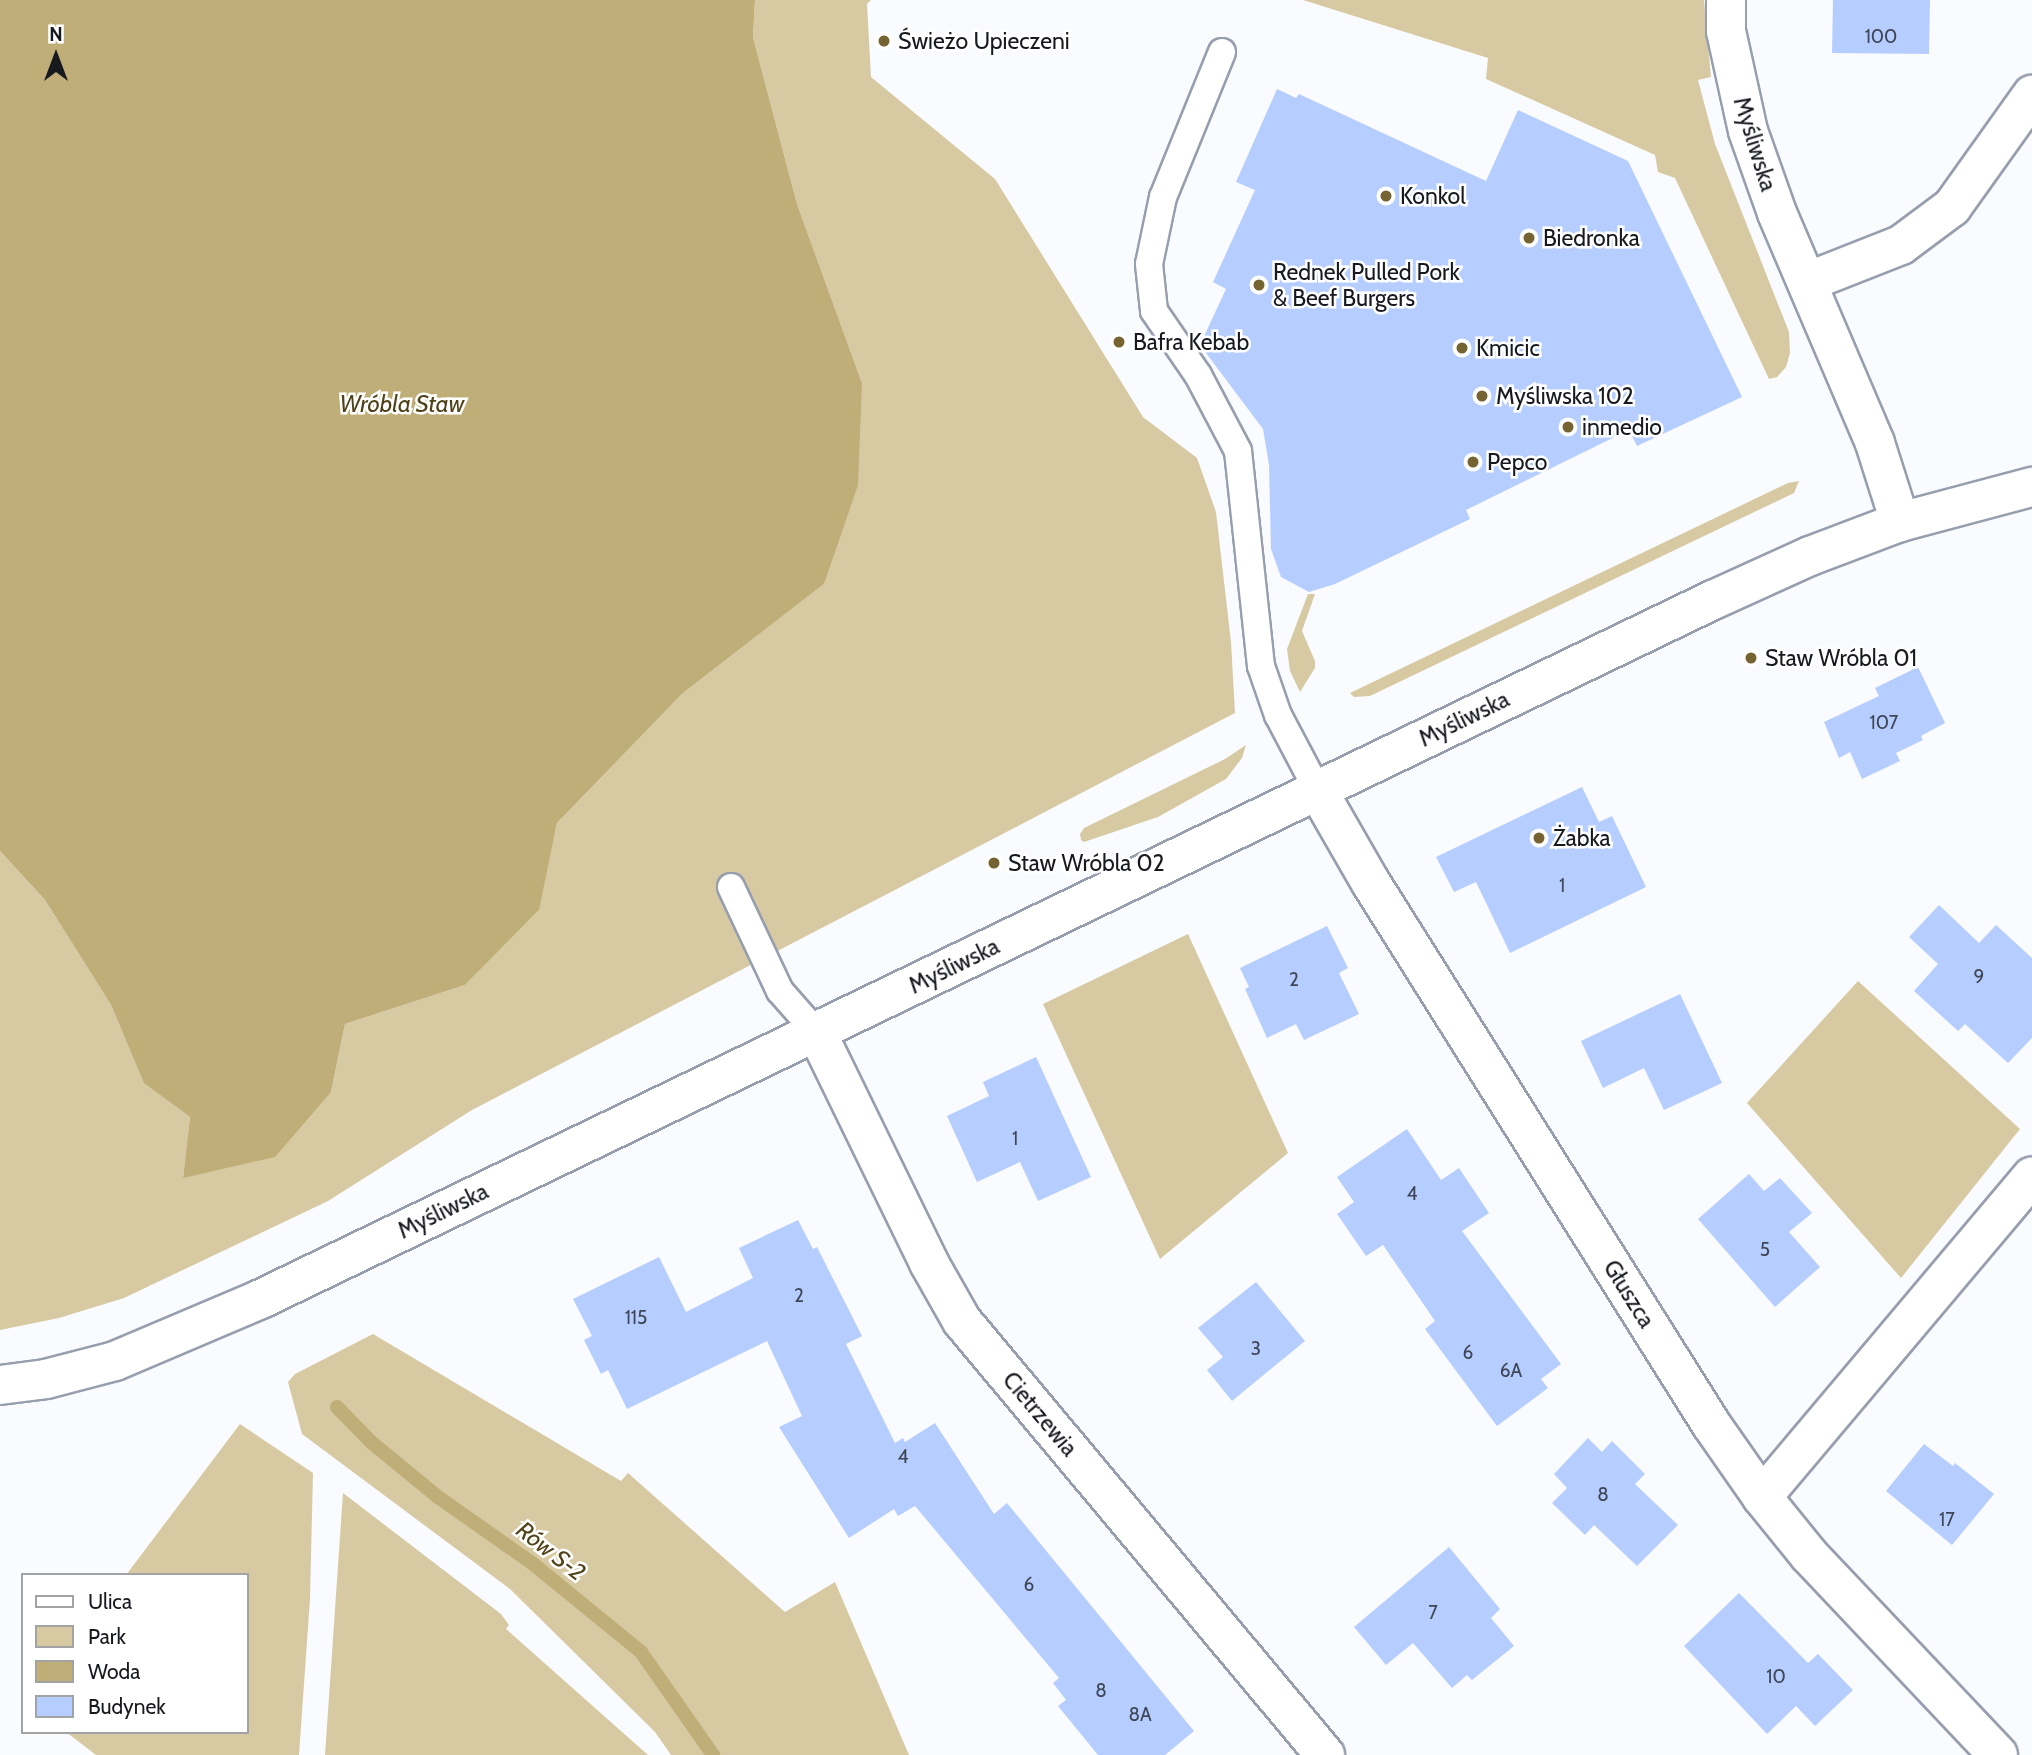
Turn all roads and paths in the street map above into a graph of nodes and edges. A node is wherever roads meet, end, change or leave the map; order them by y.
1 (1726, 0) edge
2 (1222, 52) dead end
3 (2032, 95) edge
4 (1807, 282) junction
5 (2032, 487) edge
6 (1900, 522) junction
7 (1318, 791) junction
8 (731, 887) dead end
9 (817, 1032) junction
10 (2032, 1176) edge
11 (0, 1385) edge
12 (1762, 1497) junction
13 (1325, 1755) edge
14 (1998, 1755) edge

1 - 4 street, Myśliwska
2 - 7 lane
3 - 4 street
4 - 6 street, Myśliwska
5 - 6 street, Myśliwska
6 - 7 street, Myśliwska
7 - 9 street, Myśliwska
7 - 12 street, Głuszca
8 - 9 lane
9 - 11 street, Myśliwska
9 - 13 street, Cietrzewia
10 - 12 street
12 - 14 street, Głuszca

